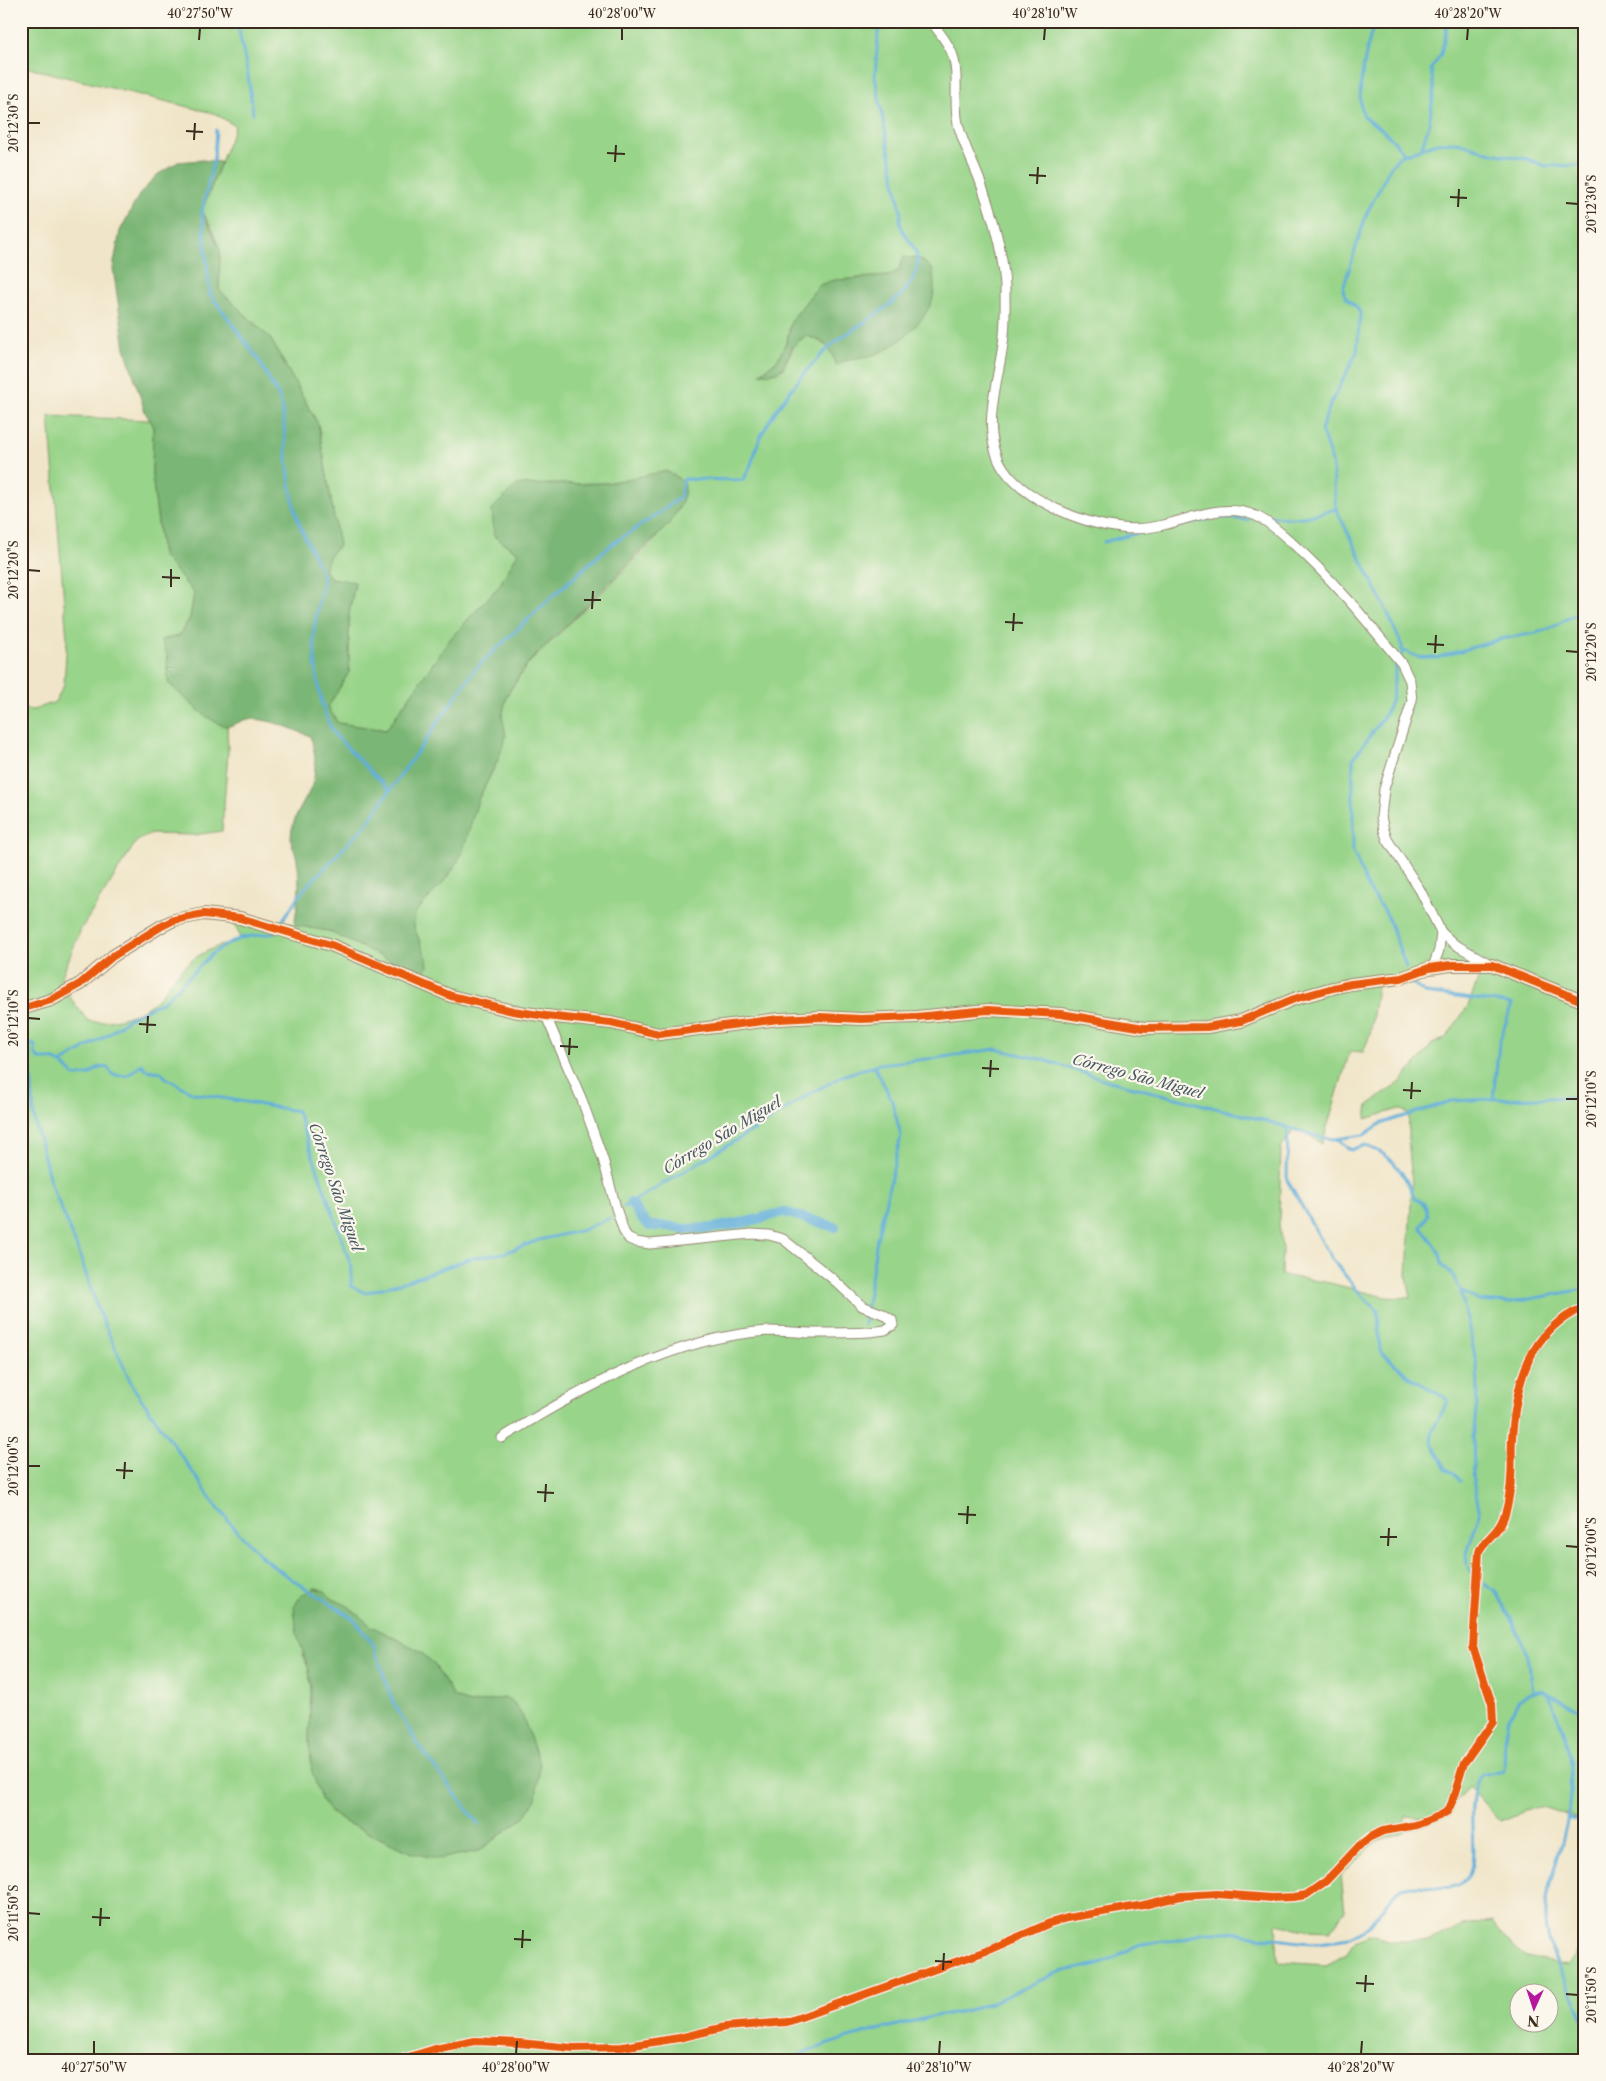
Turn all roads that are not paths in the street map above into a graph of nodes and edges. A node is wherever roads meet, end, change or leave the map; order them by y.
1 (931, 21) edge
2 (1441, 932) junction
3 (1492, 965) junction
4 (1433, 967) junction
5 (1585, 1002) edge
6 (21, 1009) edge
7 (546, 1016) junction
8 (1585, 1307) edge
9 (502, 1438) dead end
10 (399, 2060) edge

1 - 2 street
2 - 3 street
2 - 4 street
3 - 4 street
3 - 5 street
4 - 7 street
6 - 7 street
7 - 9 street
8 - 10 street

